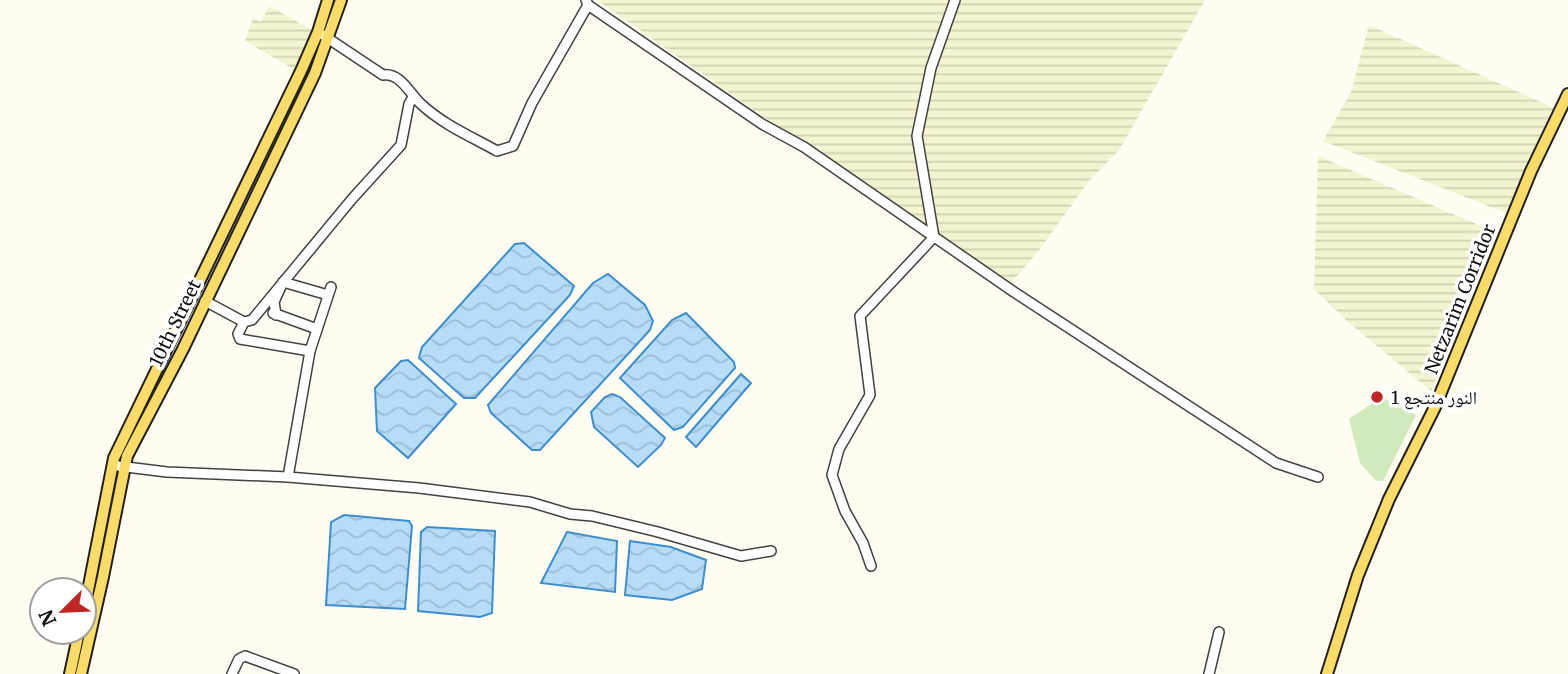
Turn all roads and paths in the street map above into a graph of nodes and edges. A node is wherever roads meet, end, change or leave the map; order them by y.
1 (328, 0) edge
2 (341, 0) edge
3 (955, 0) edge
4 (587, 2) edge
5 (323, 35) junction
6 (1568, 94) edge
7 (413, 97) junction
8 (934, 237) junction
9 (283, 282) junction
10 (205, 302) junction
11 (262, 308) junction
12 (276, 315) junction
13 (244, 322) junction
14 (317, 329) junction
15 (310, 351) junction
16 (118, 466) junction
17 (288, 477) junction
18 (1318, 477) dead end
19 (771, 551) dead end
20 (871, 566) dead end
21 (92, 576) edge
22 (1219, 632) dead end
23 (76, 646) edge
24 (70, 674) edge
25 (80, 674) edge
26 (232, 674) edge
27 (294, 674) edge
28 (1209, 674) edge
29 (1327, 674) edge

1 - 5 main road, 10th Street
2 - 5 main road, 10th Street
3 - 8 street
4 - 7 street
4 - 8 street
5 - 7 street
5 - 10 main road, 10th Street
5 - 16 main road, 10th Street
6 - 29 main road, Netzarim Corridor
7 - 9 street
8 - 18 street
8 - 20 street
9 - 11 street
9 - 12 street
9 - 14 street
10 - 13 street
10 - 16 main road, 10th Street
11 - 12 street
11 - 13 street
12 - 14 street
13 - 15 street
14 - 15 street
15 - 17 street
16 - 17 street
16 - 21 main road, 10th Street
16 - 25 main road, 10th Street
17 - 19 street
22 - 28 street
23 - 24 main road
26 - 27 street

